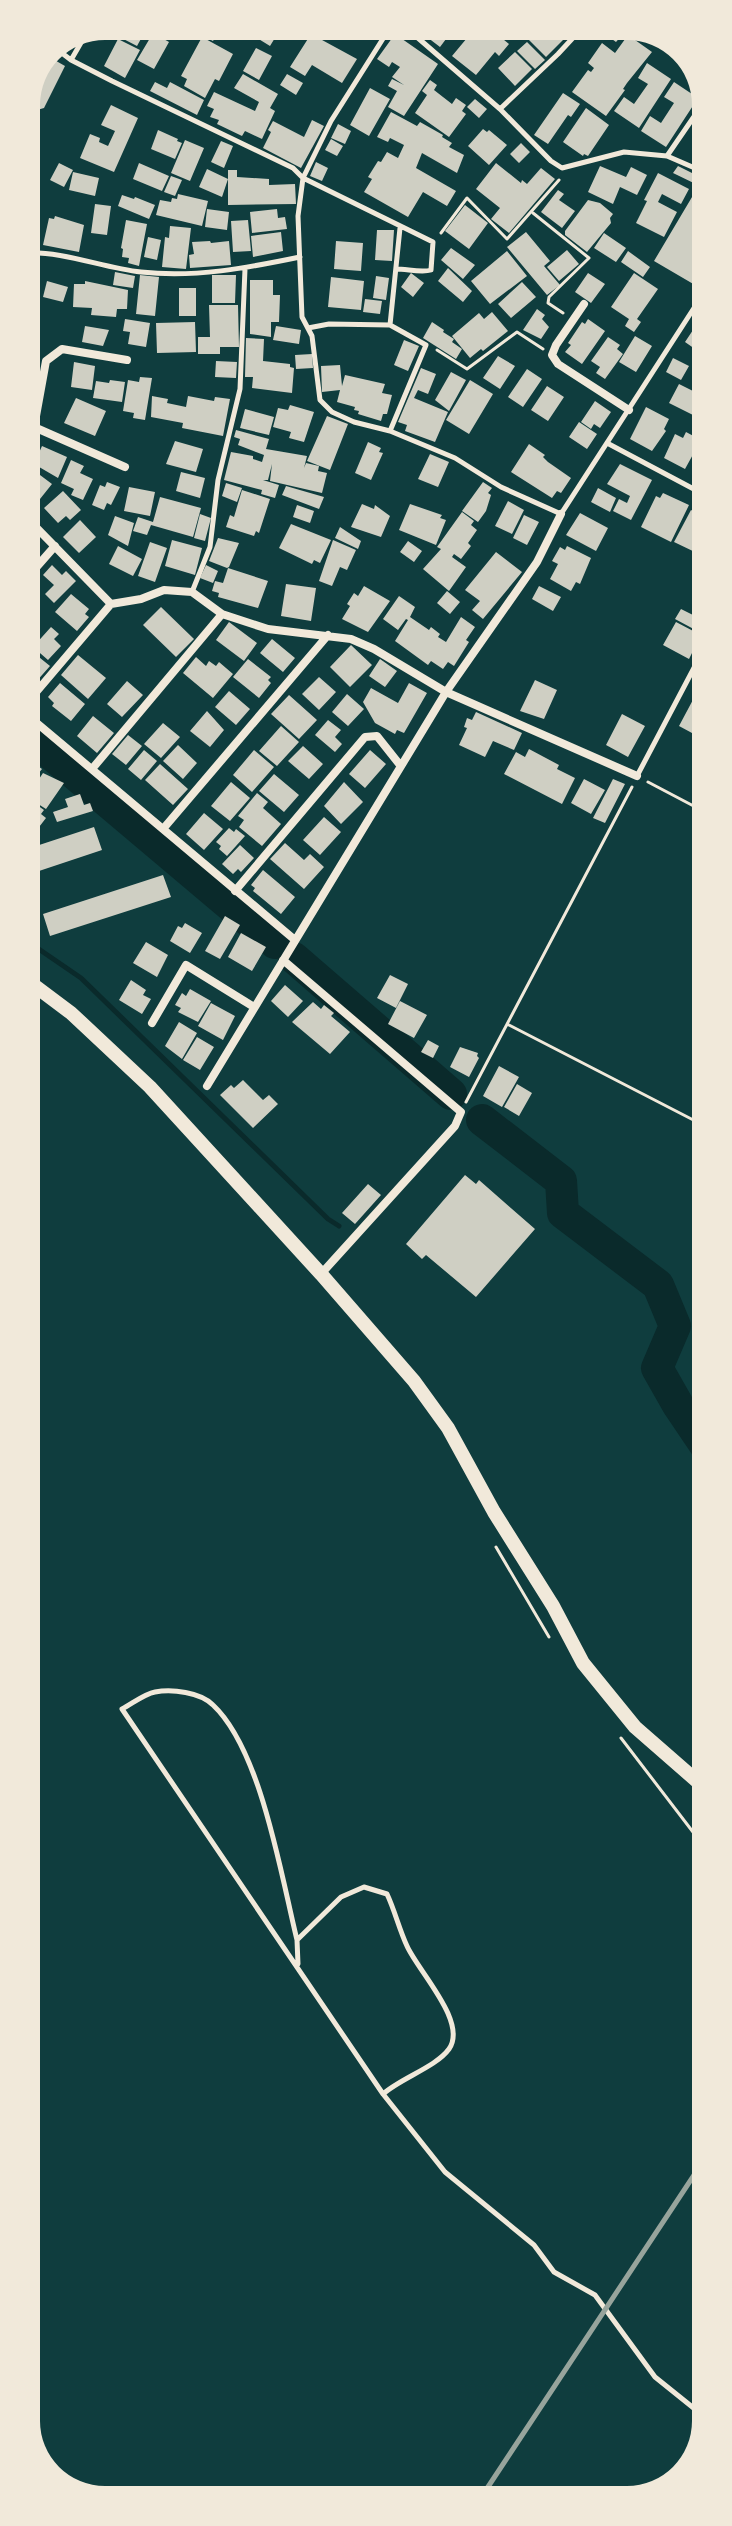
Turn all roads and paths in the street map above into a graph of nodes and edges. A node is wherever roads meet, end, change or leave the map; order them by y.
1 (382, 40) edge
2 (420, 40) edge
3 (571, 40) edge
4 (79, 45) edge
5 (64, 55) edge
6 (71, 60) junction
7 (500, 109) junction
8 (692, 120) edge
9 (667, 156) junction
10 (692, 167) edge
11 (562, 168) junction
12 (303, 178) junction
13 (532, 213) junction
14 (400, 228) junction
15 (433, 242) junction
16 (40, 252) edge
17 (300, 257) junction
18 (245, 269) junction
19 (396, 269) junction
20 (584, 304) dead end
21 (692, 311) edge
22 (573, 319) junction
23 (390, 325) junction
24 (308, 328) junction
25 (426, 345) junction
26 (552, 355) junction
27 (127, 360) dead end
28 (40, 394) edge
29 (629, 410) junction
30 (40, 430) edge
31 (390, 431) junction
32 (607, 443) junction
33 (125, 467) dead end
34 (692, 488) edge
35 (561, 514) junction
36 (40, 531) edge
37 (55, 546) junction
38 (40, 563) edge
39 (192, 592) junction
40 (111, 604) junction
41 (222, 614) junction
42 (328, 635) junction
43 (692, 672) edge
44 (40, 688) edge
45 (446, 692) junction
46 (40, 726) edge
47 (400, 765) junction
48 (92, 769) junction
49 (637, 776) junction
50 (692, 805) edge
51 (163, 829) junction
52 (235, 891) junction
53 (295, 940) junction
54 (283, 960) junction
55 (40, 990) edge
56 (254, 1007) junction
57 (152, 1023) dead end
58 (508, 1025) junction
59 (207, 1086) dead end
60 (461, 1112) junction
61 (692, 1119) edge
62 (321, 1274) junction
63 (490, 1536) dead end
64 (555, 1645) dead end
65 (613, 1727) dead end
66 (692, 1777) edge
67 (692, 1831) edge
68 (297, 1940) junction
69 (298, 1966) junction
70 (383, 2094) junction
71 (692, 2407) edge

1 - 12 lane
2 - 7 lane
3 - 7 lane
4 - 6 lane
5 - 6 lane
6 - 12 lane
7 - 11 lane
8 - 9 lane
9 - 10 lane
9 - 11 lane
11 - 13 path
12 - 14 lane
12 - 17 lane
13 - 15 path
13 - 22 path
14 - 15 lane
14 - 19 lane
15 - 19 lane
16 - 18 lane
17 - 18 lane
17 - 24 lane
18 - 39 lane
19 - 23 lane
20 - 22 street
21 - 29 lane
22 - 26 street
23 - 24 lane
23 - 25 lane
24 - 31 lane
25 - 26 path
25 - 31 lane
26 - 29 street
27 - 28 street
29 - 32 lane
30 - 33 street
31 - 35 lane
32 - 34 lane
32 - 35 lane
35 - 45 street
36 - 37 street
37 - 38 street
37 - 40 street
39 - 40 street
39 - 41 street
40 - 44 street
41 - 42 street
41 - 48 street
42 - 45 street
42 - 51 street
43 - 49 lane
45 - 47 street
45 - 49 street
46 - 48 street
47 - 52 street
47 - 53 street
48 - 51 street
49 - 50 path
49 - 58 path
51 - 52 street
52 - 53 street
53 - 54 street
54 - 56 street
54 - 60 street
55 - 62 street
56 - 57 street
56 - 59 street
58 - 60 path
58 - 61 path
60 - 62 street
62 - 66 street
63 - 64 path
65 - 67 path
68 - 69 lane
68 - 69 lane
68 - 70 lane
69 - 70 lane
70 - 71 lane

